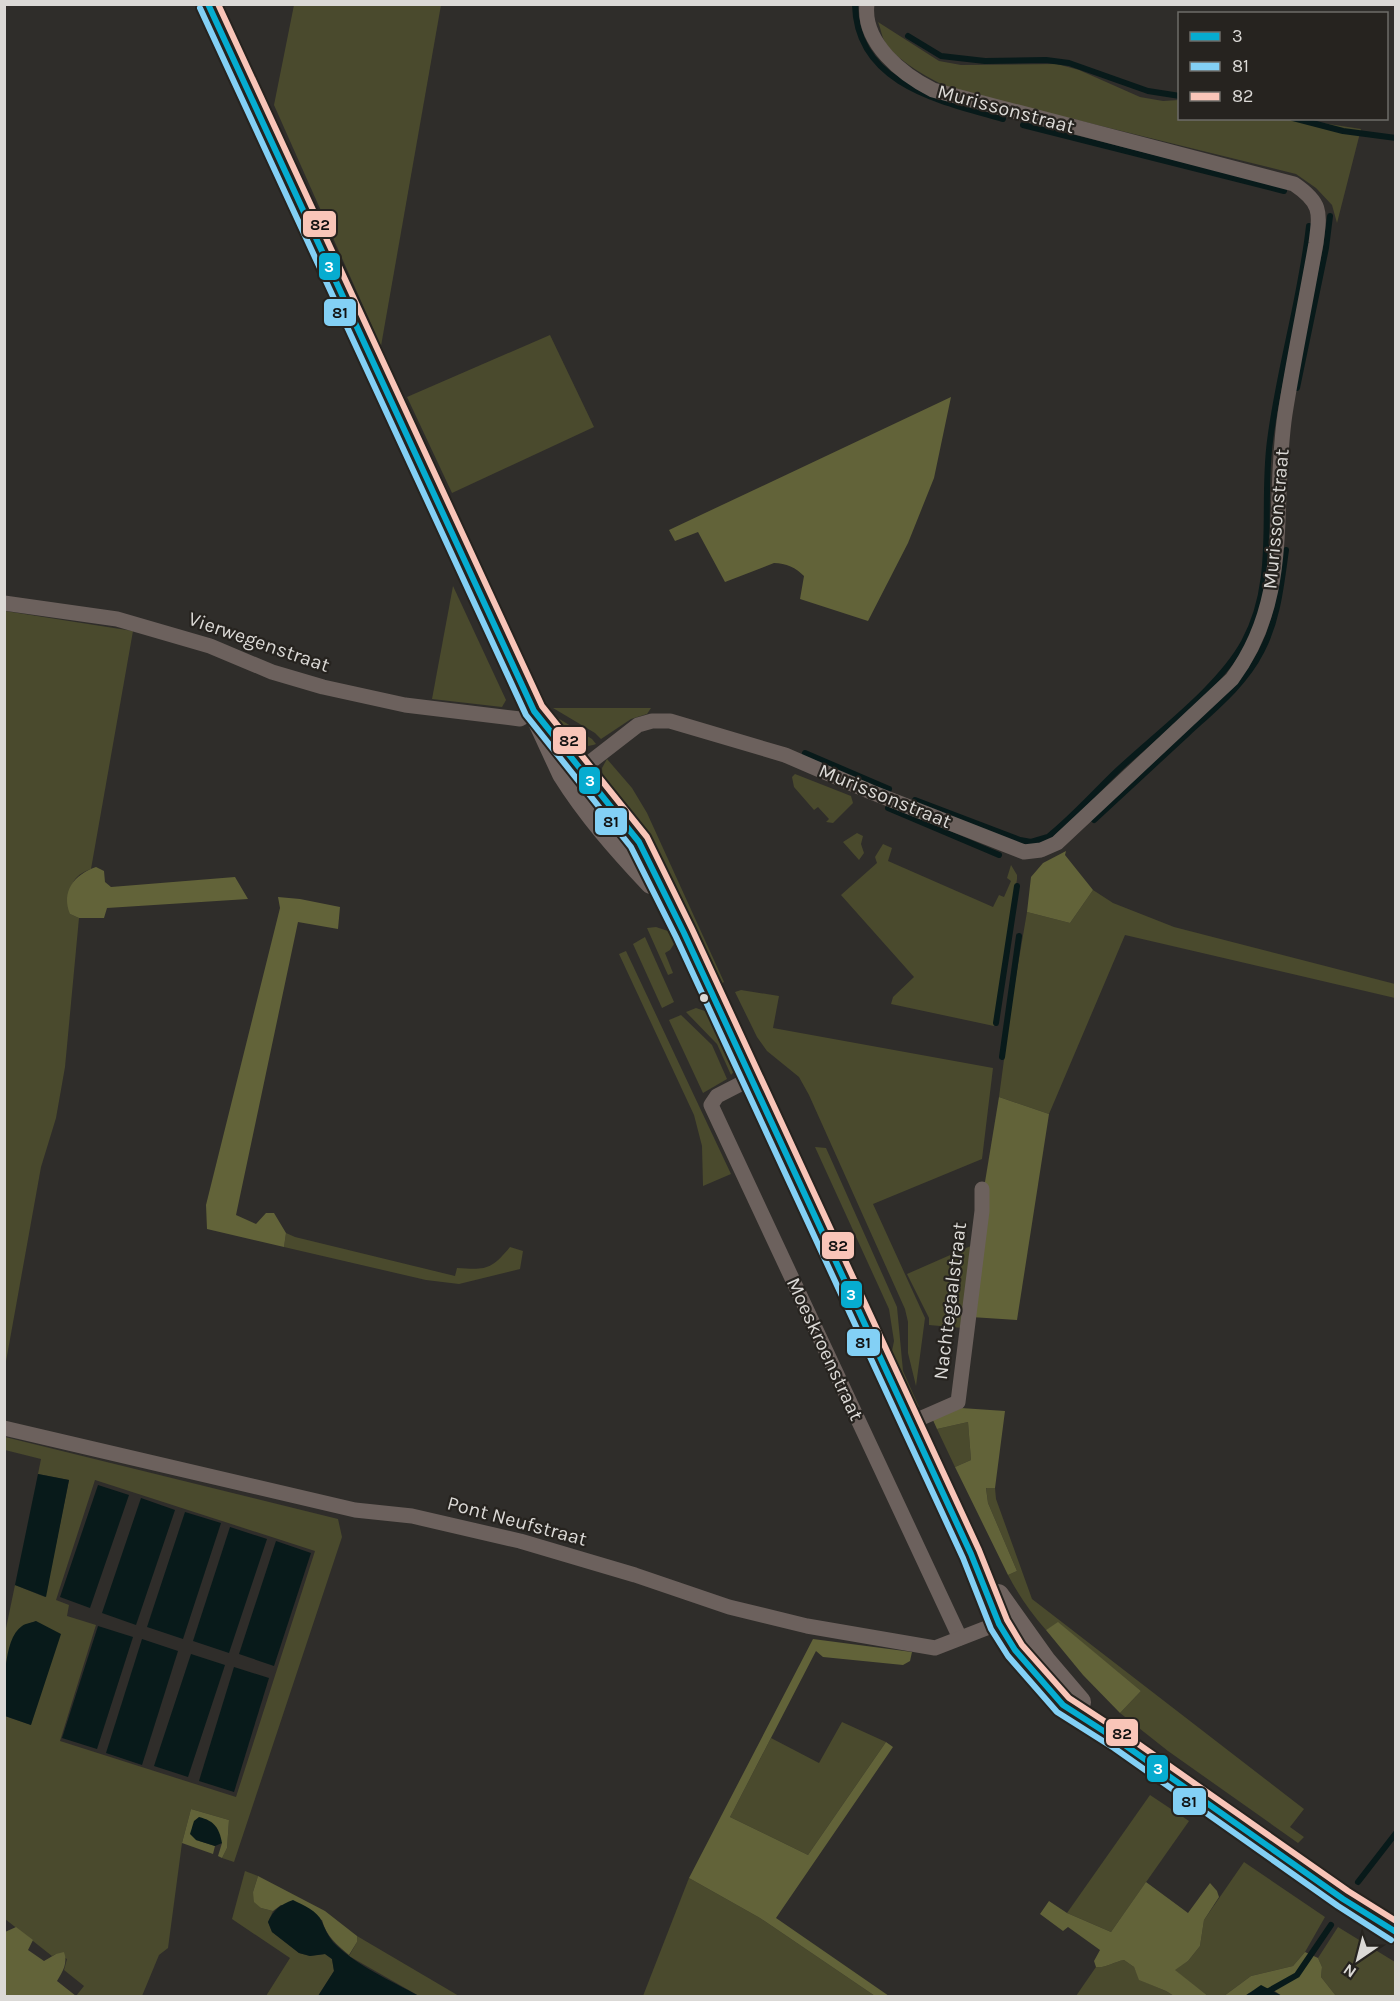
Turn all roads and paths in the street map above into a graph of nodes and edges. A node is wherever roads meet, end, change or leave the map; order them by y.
1 (208, 4) edge
2 (867, 4) edge
3 (4, 603) edge
4 (534, 711) junction
5 (572, 772) junction
6 (752, 1078) junction
7 (982, 1189) dead end
8 (910, 1423) junction
9 (4, 1428) edge
10 (1006, 1621) junction
11 (960, 1638) junction
12 (1395, 1932) edge

1 - 4 main road
2 - 5 street, Murissonstraat
3 - 4 street, Vierwegenstraat
4 - 5 main road
5 - 6 main road
6 - 8 main road
6 - 11 street, Moeskroenstraat
7 - 8 street, Nachtegaalstraat
8 - 10 main road
9 - 11 street, Pont Neufstraat
10 - 11 street, Pont Neufstraat
10 - 12 main road

